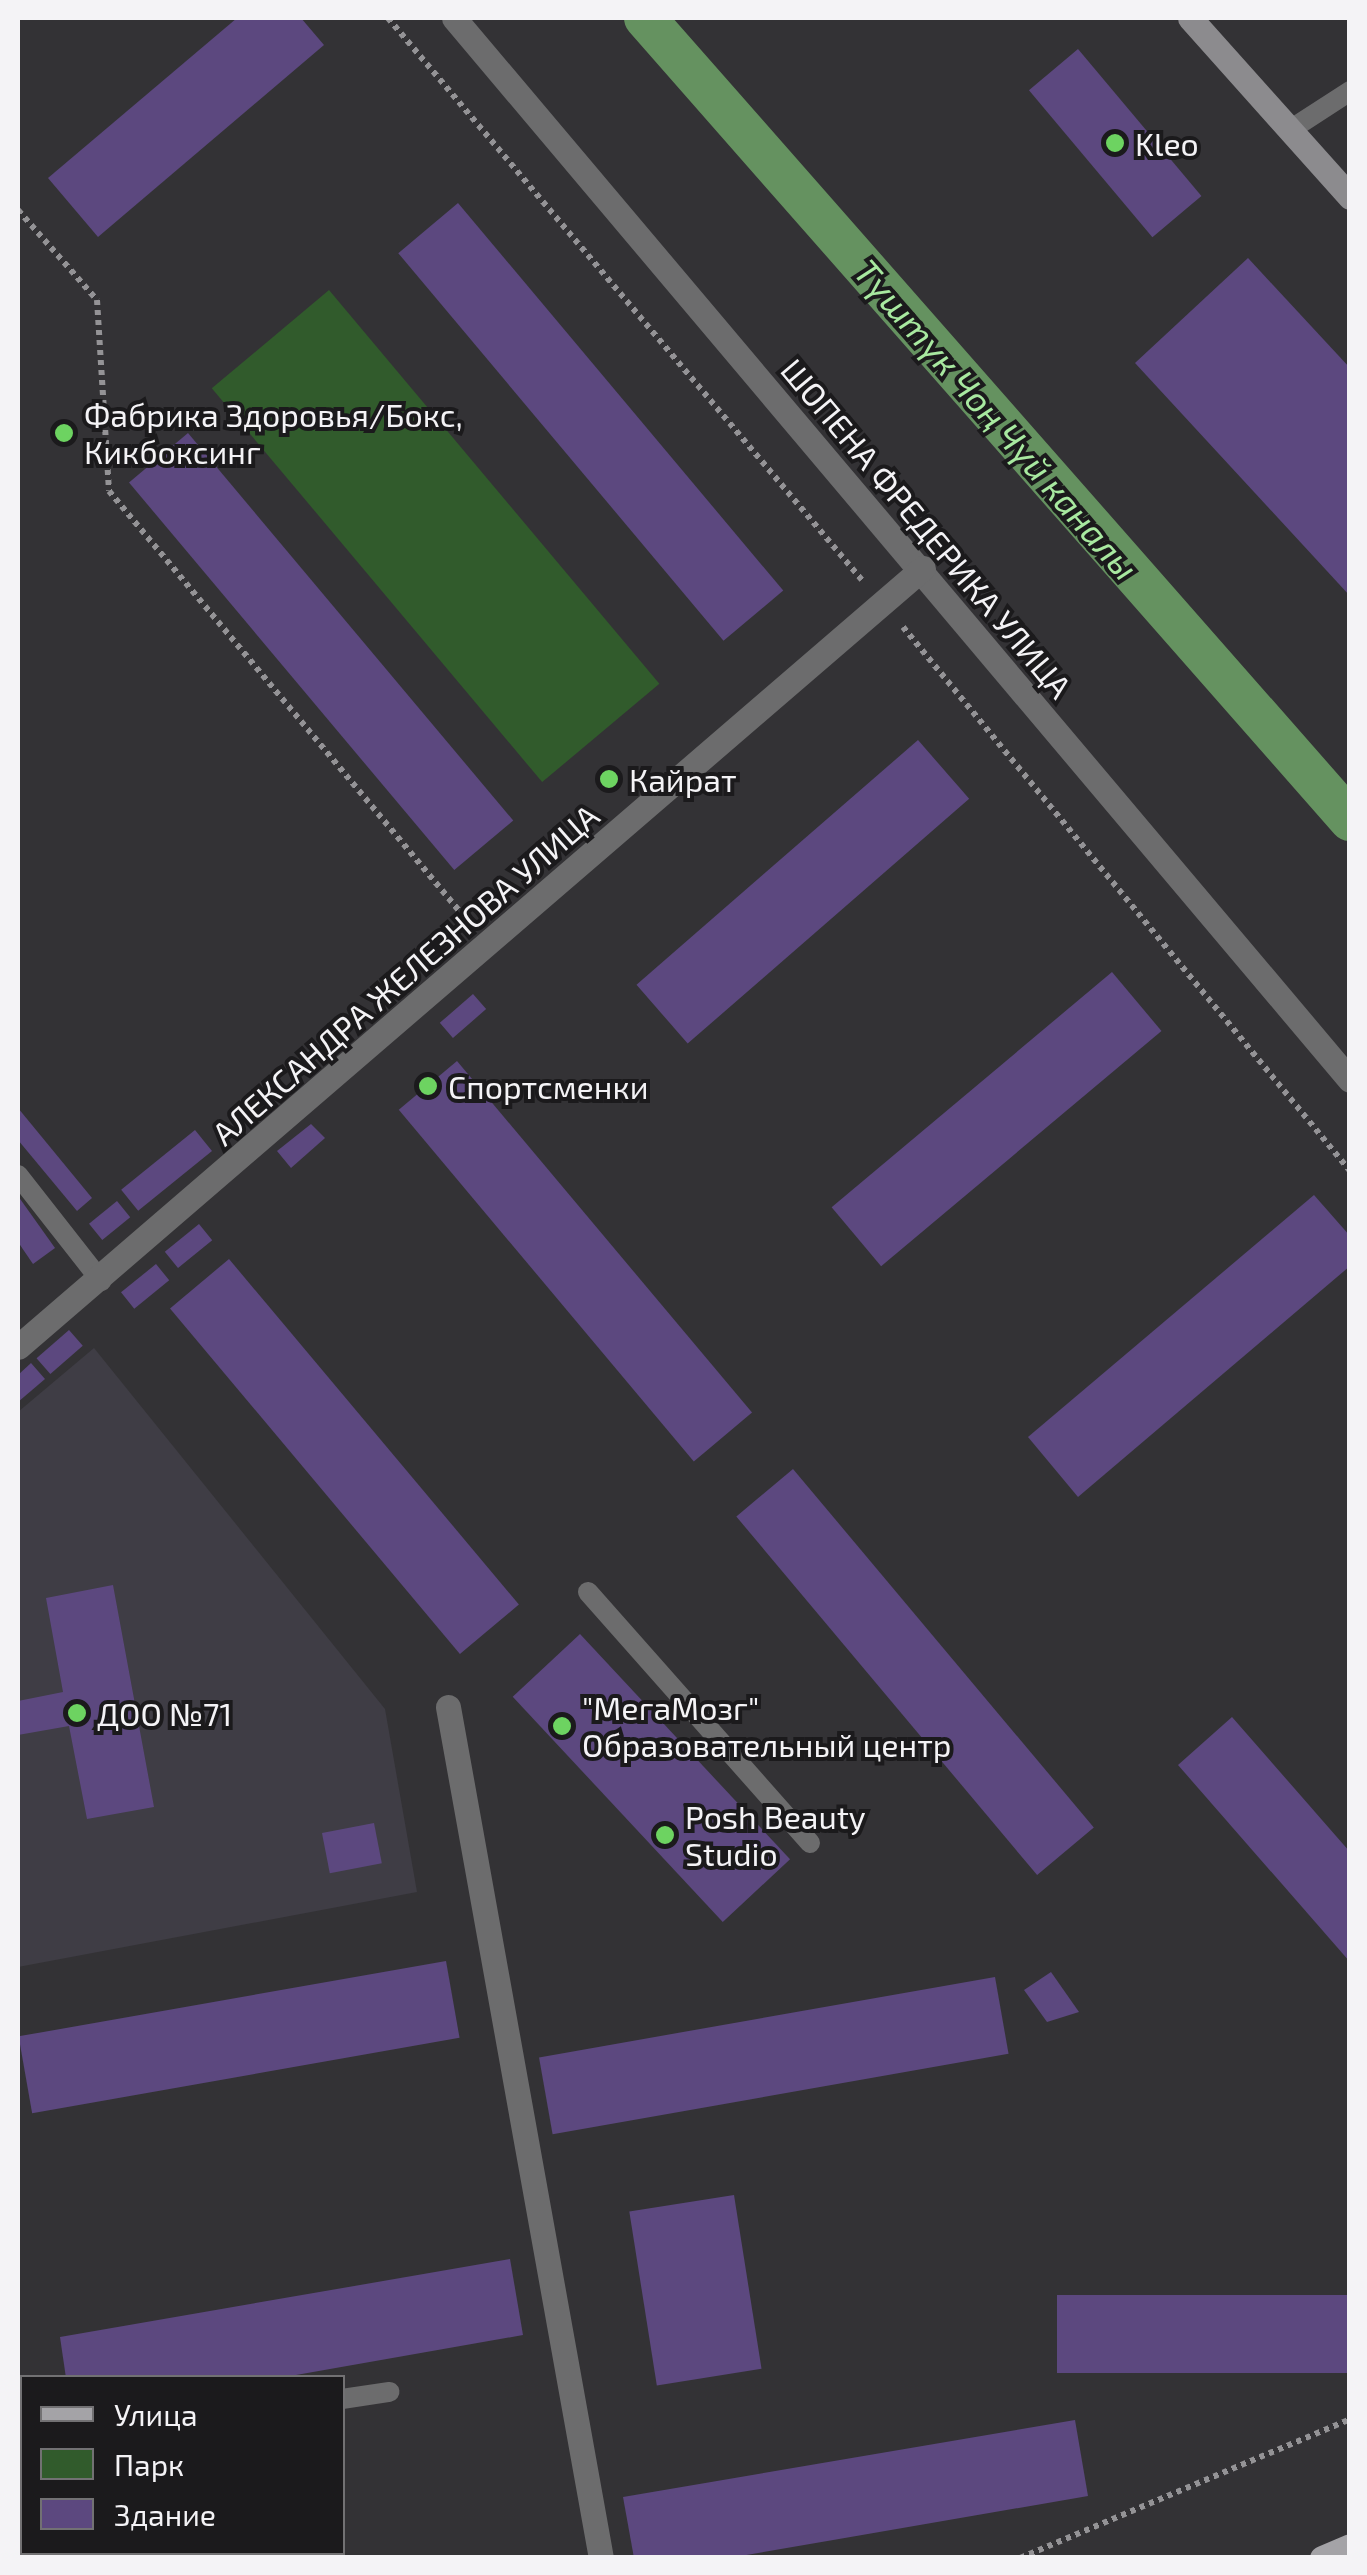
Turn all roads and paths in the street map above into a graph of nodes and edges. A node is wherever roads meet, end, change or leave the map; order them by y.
1 (454, 18) edge
2 (1190, 18) edge
3 (1350, 90) edge
4 (1290, 130) junction
5 (1348, 193) edge
6 (18, 210) edge
7 (923, 568) junction
8 (472, 927) dead end
9 (1350, 1080) edge
10 (18, 1175) edge
11 (101, 1280) junction
12 (18, 1347) edge
13 (588, 1592) dead end
14 (448, 1708) dead end
15 (810, 1843) dead end
16 (389, 2392) dead end
17 (345, 2399) edge
18 (1350, 2419) edge
19 (1350, 2546) edge
20 (601, 2558) edge
21 (1020, 2558) edge
22 (1322, 2558) edge

1 - 7 street, ШОПЕНА ФРЕДЕРИКА УЛИЦА
2 - 4 main road
3 - 4 lane
4 - 5 main road
6 - 8 path
7 - 9 street, ШОПЕНА ФРЕДЕРИКА УЛИЦА
7 - 11 street, АЛЕКСАНДРА ЖЕЛЕЗНОВА УЛИЦА
10 - 11 lane
11 - 12 street, АЛЕКСАНДРА ЖЕЛЕЗНОВА УЛИЦА
13 - 15 lane
14 - 20 street
16 - 17 lane
18 - 21 path
19 - 22 main road

